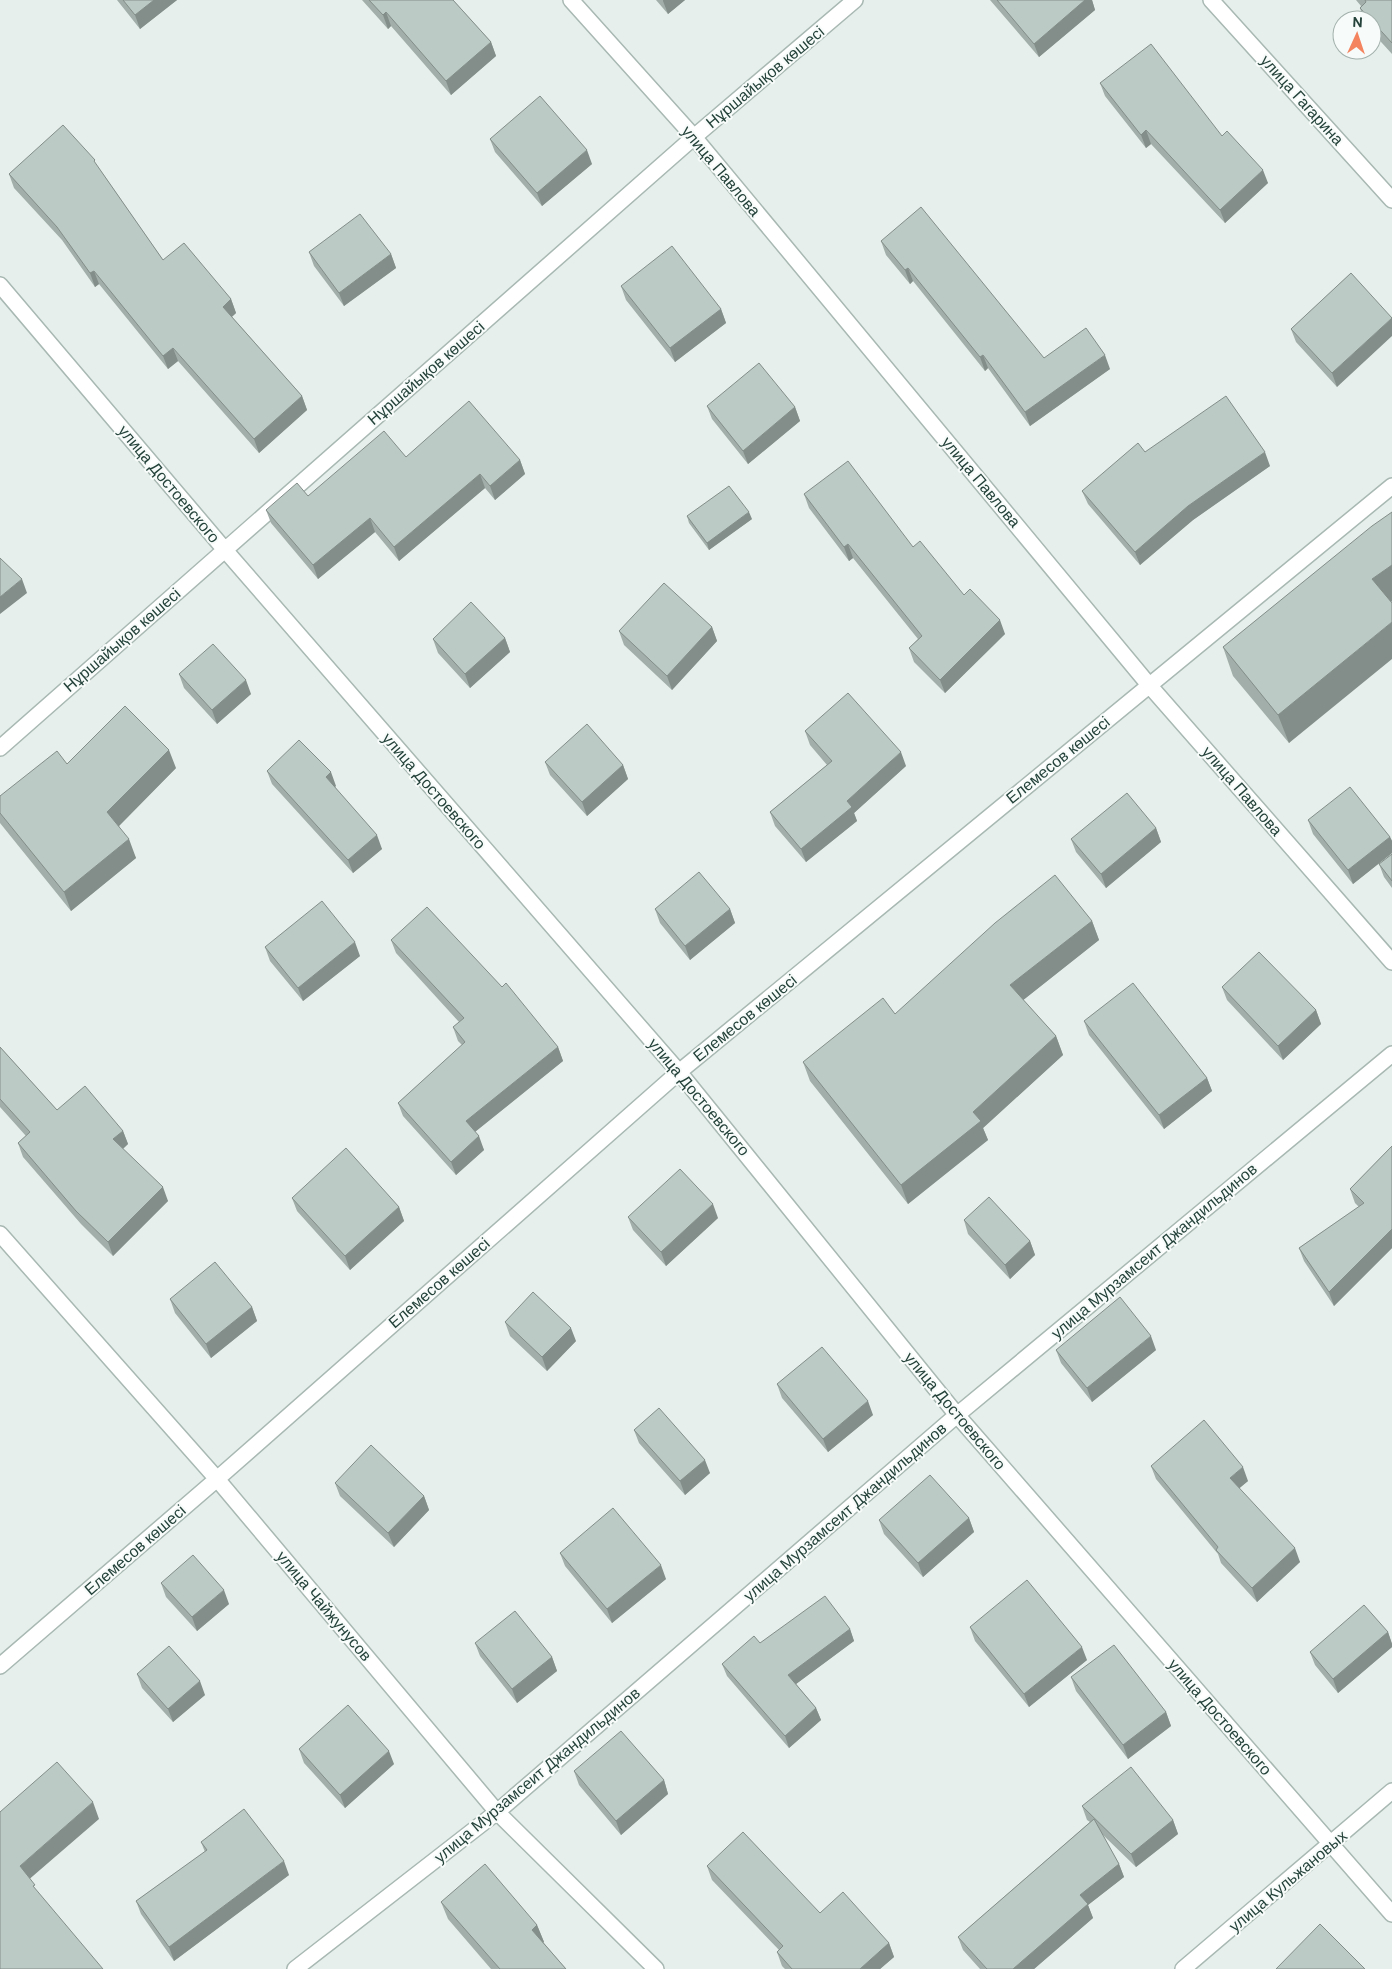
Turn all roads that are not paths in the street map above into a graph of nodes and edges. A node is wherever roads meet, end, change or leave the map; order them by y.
1 (571, 0) edge
2 (855, 0) edge
3 (1211, 0) edge
4 (694, 137) junction
5 (1392, 200) edge
6 (0, 285) edge
7 (1392, 486) edge
8 (225, 550) junction
9 (1150, 685) junction
10 (0, 748) edge
11 (1392, 962) edge
12 (1392, 1054) edge
13 (679, 1072) junction
14 (0, 1234) edge
15 (957, 1416) junction
16 (217, 1479) junction
17 (0, 1666) edge
18 (1392, 1792) edge
19 (497, 1812) junction
20 (1331, 1844) junction
21 (1392, 1914) edge
22 (296, 1969) edge
23 (656, 1969) edge
24 (1183, 1969) edge

1 - 4 street, улица Павлова
2 - 4 street, Нұршайықов көшесі
3 - 5 street, улица Гагарина
4 - 8 street, Нұршайықов көшесі
4 - 9 street, улица Павлова
6 - 8 street, улица Достоевского
7 - 9 street, Елемесов көшесі
8 - 10 street, Нұршайықов көшесі
8 - 13 street, улица Достоевского
9 - 11 street, улица Павлова
9 - 13 street, Елемесов көшесі
12 - 15 street, улица Мурзамсеит Джандильдинов
13 - 15 street, улица Достоевского
13 - 16 street, Елемесов көшесі
14 - 16 street, улица Чайжунусов
15 - 19 street, улица Мурзамсеит Джандильдинов
15 - 20 street, улица Достоевского
16 - 17 street, Елемесов көшесі
16 - 19 street, улица Чайжунусов
18 - 20 street, улица Кульжановых
19 - 22 street, улица Мурзамсеит Джандильдинов
19 - 23 street, улица Чайжунусов
20 - 21 street, улица Достоевского
20 - 24 street, улица Кульжановых

